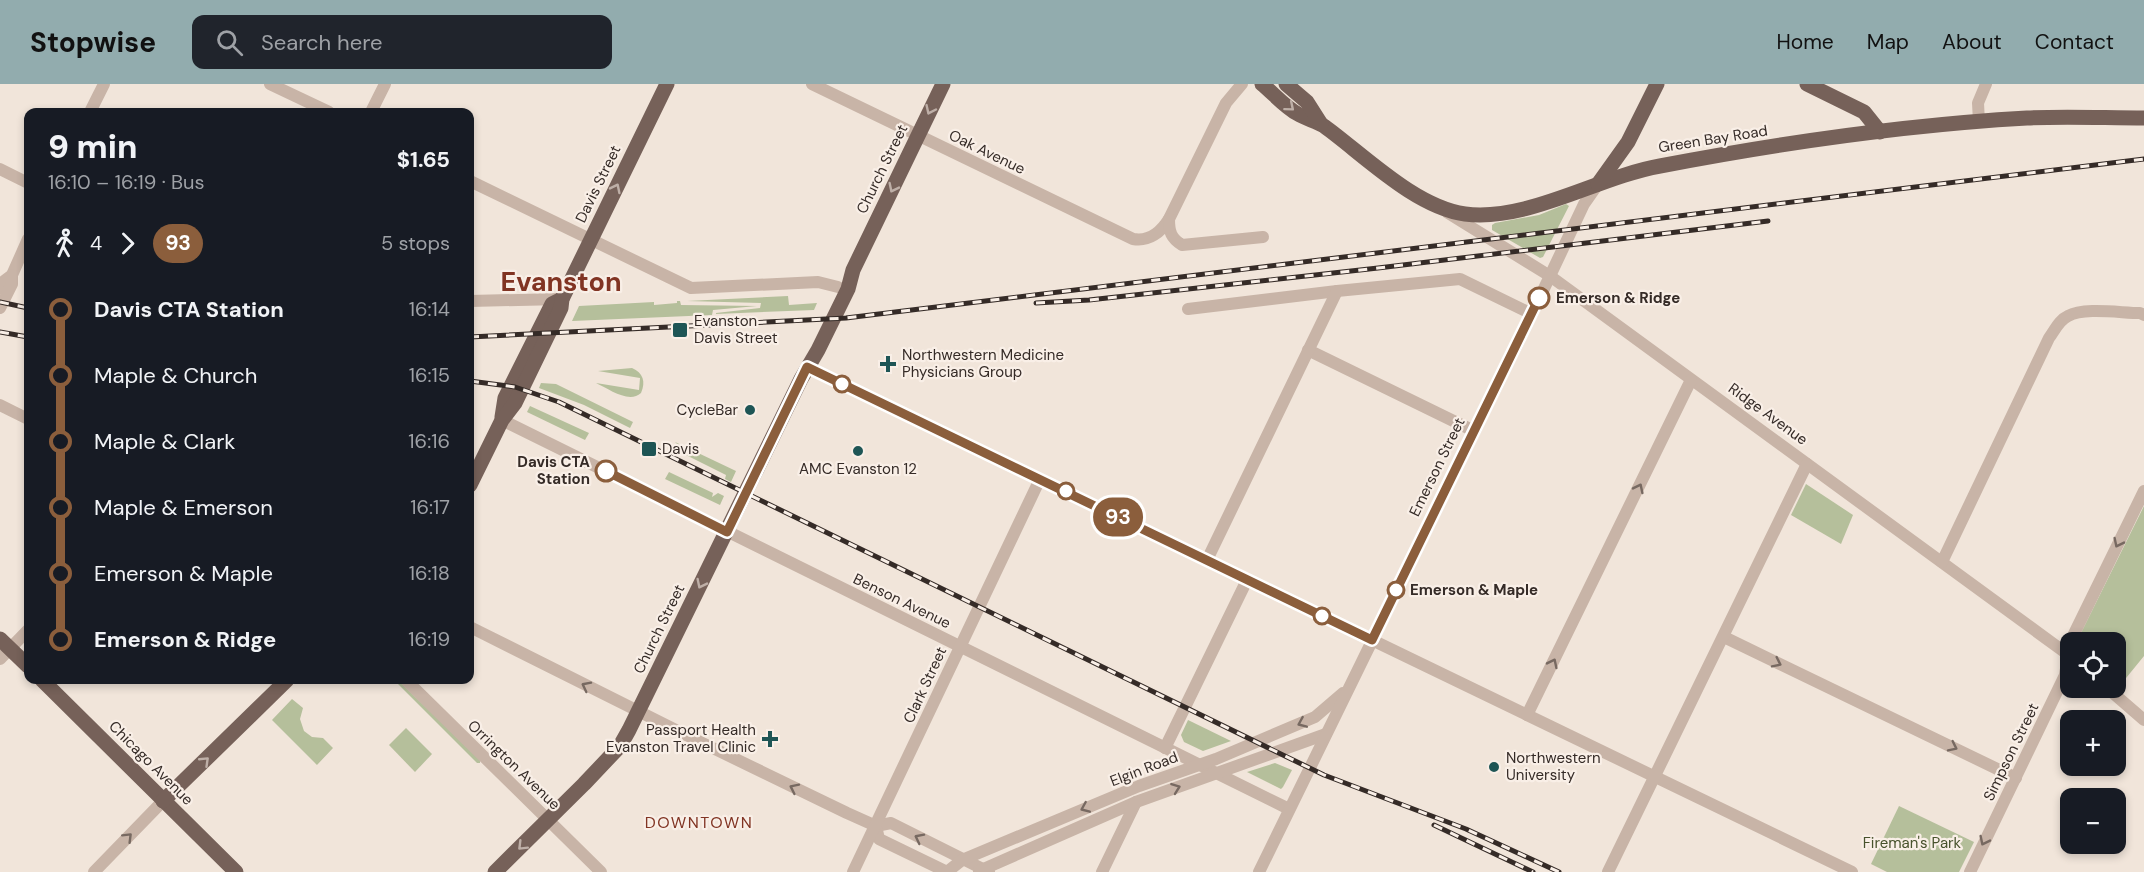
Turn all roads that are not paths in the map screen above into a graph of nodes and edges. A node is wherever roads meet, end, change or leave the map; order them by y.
1 (104, 84) edge
2 (270, 84) edge
3 (384, 84) edge
4 (667, 84) edge
5 (812, 84) edge
6 (943, 84) edge
7 (1242, 84) edge
8 (1262, 84) edge
9 (1286, 84) edge
10 (1657, 84) edge
11 (1807, 84) edge
12 (1986, 84) edge
13 (92, 108) edge
14 (321, 108) edge
15 (373, 108) edge
16 (2144, 118) edge
17 (1979, 122) junction
18 (1321, 124) junction
19 (1880, 132) junction
20 (918, 135) junction
21 (0, 169) edge
22 (24, 181) edge
23 (474, 183) edge
24 (1598, 184) junction
25 (1440, 208) junction
26 (1169, 219) junction
27 (1263, 237) dead end
28 (590, 240) junction
29 (24, 245) edge
30 (853, 270) junction
31 (6, 273) edge
32 (1550, 276) junction
33 (838, 287) junction
34 (0, 288) edge
35 (1337, 291) junction
36 (562, 299) junction
37 (474, 301) edge
38 (0, 308) edge
39 (1188, 309) dead end
40 (1532, 314) junction
41 (2144, 315) edge
42 (1308, 350) junction
43 (807, 367) junction
44 (1691, 380) junction
45 (0, 405) edge
46 (24, 416) edge
47 (502, 420) junction
48 (1474, 431) junction
49 (1807, 464) junction
50 (474, 477) edge
51 (1041, 479) junction
52 (2144, 490) edge
53 (727, 532) junction
54 (1207, 560) junction
55 (1942, 562) junction
56 (1247, 579) junction
57 (474, 629) edge
58 (2077, 632) edge
59 (24, 633) edge
60 (1724, 637) junction
61 (1372, 640) junction
62 (2060, 643) edge
63 (960, 647) junction
64 (4, 649) edge
65 (24, 663) edge
66 (46, 684) edge
67 (283, 684) edge
68 (410, 684) edge
69 (2060, 686) edge
70 (1348, 688) junction
71 (2119, 698) edge
72 (639, 712) junction
73 (1527, 715) junction
74 (2144, 720) edge
75 (1326, 734) junction
76 (1165, 748) junction
77 (1199, 764) junction
78 (1216, 773) junction
79 (1655, 777) junction
80 (2016, 778) junction
81 (163, 801) junction
82 (1136, 802) junction
83 (1289, 809) junction
84 (847, 813) junction
85 (549, 819) junction
86 (876, 826) junction
87 (866, 846) junction
88 (962, 860) junction
89 (1838, 869) edge
90 (983, 871) edge
91 (93, 872) edge
92 (236, 872) edge
93 (495, 872) edge
94 (601, 872) edge
95 (853, 872) edge
96 (947, 872) edge
97 (1102, 872) edge
98 (1259, 872) edge
99 (1608, 872) edge
100 (1852, 872) edge
101 (1970, 872) edge

1 - 13 street
2 - 14 street
3 - 15 street
28 -> 4 main road, Davis Street
5 - 20 street, Oak Avenue
6 -> 20 main road, Church Street
7 - 26 street
8 -> 18 main road
9 - 18 main road
10 - 24 main road, Emerson Street
11 - 19 main road
12 - 17 street
16 - 17 main road, Green Bay Road
17 - 19 main road, Green Bay Road
18 - 25 main road, Green Bay Road
19 - 24 main road, Green Bay Road
20 - 26 street, Oak Avenue
20 -> 30 main road, Church Street
21 - 22 street
23 - 28 street
24 - 25 main road, Green Bay Road
24 - 32 street, Emerson Street
25 - 32 street, Ridge Avenue
26 - 27 street
28 - 33 street
28 - 36 main road, Davis Street
29 - 31 street
30 - 33 main road, Church Street
30 - 43 main road, Church Street
31 - 34 street
31 - 38 street
32 - 40 street, Emerson Street
32 - 44 street, Ridge Avenue
33 - 43 main road, Church Street
35 - 39 street
35 - 40 street
35 - 42 street
36 - 37 street
36 - 47 main road, Davis Street
40 - 48 street, Emerson Street
41 - 55 street
42 - 48 street
42 - 54 street
43 - 51 street
43 - 53 main road, Church Street
44 - 49 street, Ridge Avenue
73 -> 44 street
45 - 46 street
47 - 50 main road, Davis Street
47 - 53 street, Benson Avenue
48 - 61 street, Emerson Street
49 - 55 street, Ridge Avenue
49 - 60 street
51 - 54 street
51 - 63 street, Clark Street
52 -> 58 street, Simpson Street
53 - 63 street, Benson Avenue
53 -> 72 main road, Church Street
54 - 56 street
55 - 62 street, Ridge Avenue
56 - 61 street
56 - 76 street
72 -> 57 street
59 - 64 street
60 - 79 street
60 -> 80 street
61 - 70 street, Emerson Street
61 - 73 street
63 - 76 street, Benson Avenue
63 - 86 street, Clark Street
64 - 65 main road
66 - 81 main road, Chicago Avenue
81 -> 67 main road
68 - 85 street, Orrington Avenue
69 - 80 street, Simpson Street
70 - 75 street, Emerson Street
70 -> 77 street, Elgin Road
71 - 74 street
84 -> 72 street
72 - 85 main road, Church Street
73 - 79 street
75 - 78 street, Elgin Road
75 - 83 street, Emerson Street
76 - 77 street, Benson Avenue
77 - 78 street, Benson Avenue
77 -> 88 street, Elgin Road
82 -> 78 street, Elgin Road
78 - 83 street, Benson Avenue
79 - 89 street
79 - 99 street
80 -> 101 street, Simpson Street
91 -> 81 street
81 - 92 main road, Chicago Avenue
82 - 90 street, Elgin Road
82 - 97 street
83 - 98 street, Emerson Street
84 - 86 street
84 - 87 street
85 -> 93 main road, Church Street
85 - 94 street, Orrington Avenue
86 - 87 street, Clark Street
88 -> 86 street
86 - 96 street
87 - 95 street, Clark Street
88 - 90 street
88 - 96 street, Elgin Road
89 - 100 street

